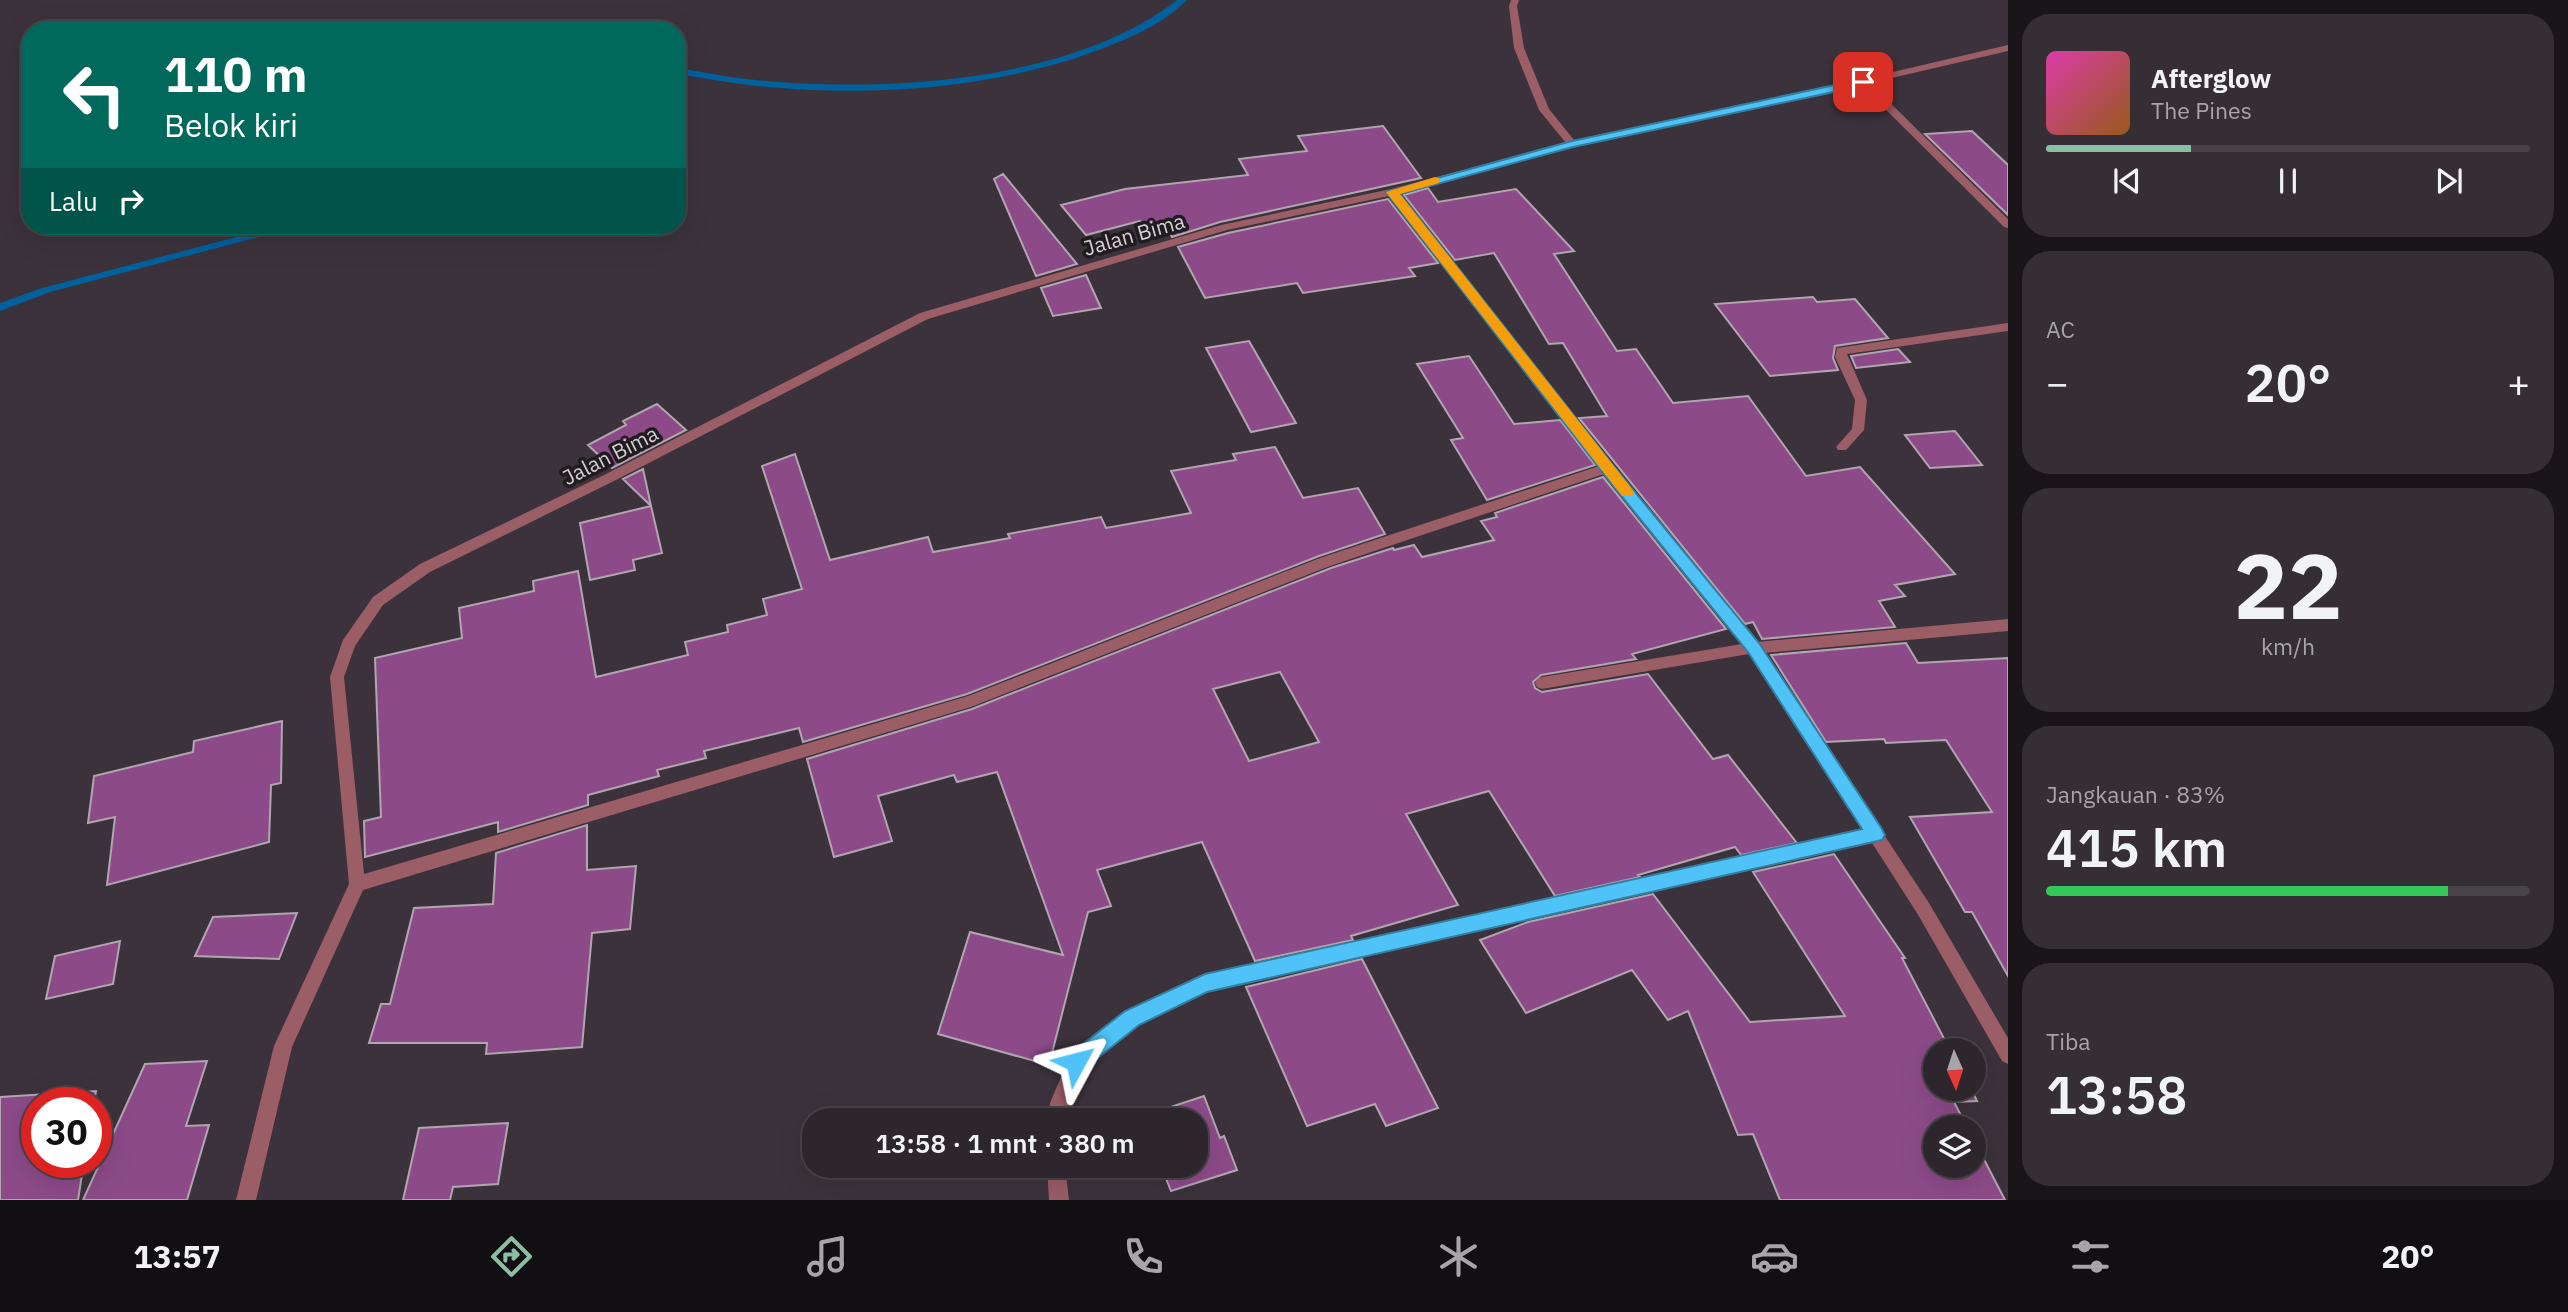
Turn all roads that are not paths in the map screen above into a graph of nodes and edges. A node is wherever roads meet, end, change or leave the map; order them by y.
1 (1515, 0) edge
2 (2008, 48) edge
3 (1863, 82) junction
4 (1572, 144) junction
5 (1392, 192) junction
6 (2008, 225) edge
7 (2008, 327) edge
8 (1842, 447) dead end
9 (1607, 468) junction
10 (2008, 625) edge
11 (1754, 648) junction
12 (1542, 683) dead end
13 (1876, 835) junction
14 (357, 884) junction
15 (2008, 1055) edge
16 (1058, 1108) edge
17 (1057, 1178) edge
18 (246, 1200) edge
19 (1059, 1200) edge

1 - 4 street
2 - 3 street, Jalan Bima
3 - 4 street, Jalan Bima
3 - 6 street
4 - 5 street, Jalan Bima
5 - 9 street
5 - 14 street, Jalan Bima
7 - 8 street
9 - 11 street
9 - 14 street
10 - 11 street
11 - 12 street
11 - 13 street
13 - 15 street
13 - 16 street
14 - 18 street
17 - 19 street

